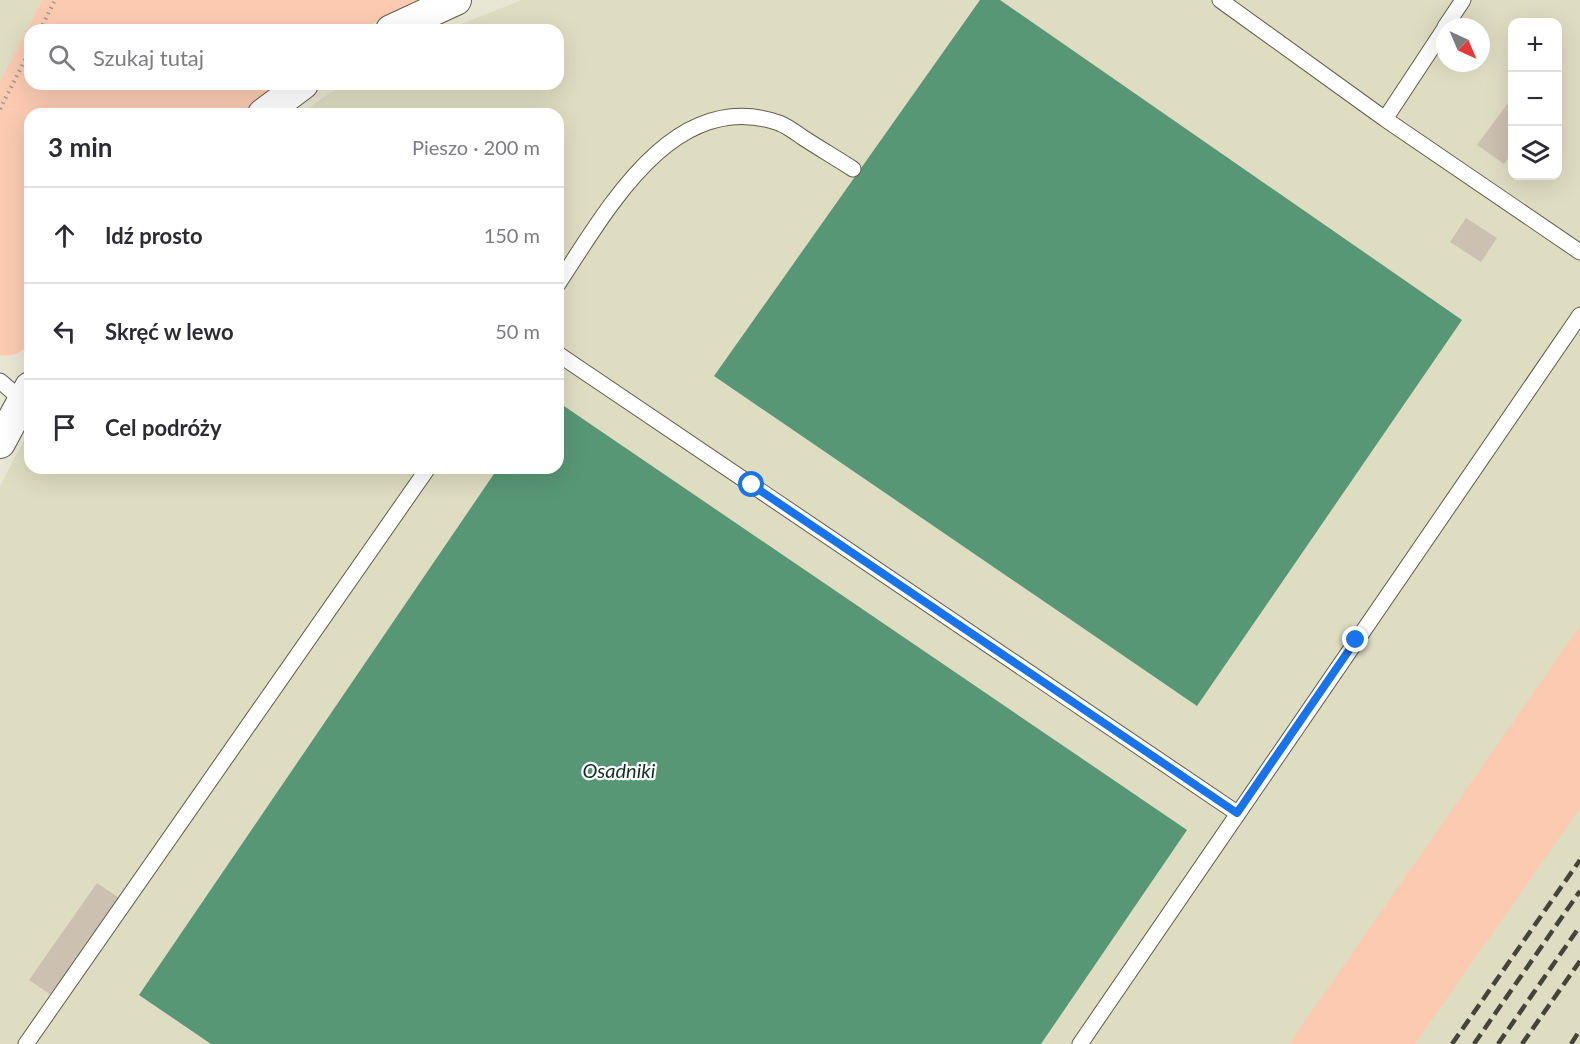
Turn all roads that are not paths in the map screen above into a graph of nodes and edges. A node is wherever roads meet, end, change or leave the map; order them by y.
1 (456, 0) edge
2 (1220, 0) edge
3 (1463, 0) edge
4 (1451, 18) edge
5 (404, 24) edge
6 (1436, 41) edge
7 (295, 90) edge
8 (271, 108) edge
9 (1385, 119) junction
10 (853, 169) dead end
11 (1580, 252) edge
12 (564, 275) edge
13 (1580, 315) edge
14 (564, 358) edge
15 (0, 381) edge
16 (24, 393) edge
17 (24, 398) edge
18 (0, 443) edge
19 (424, 474) edge
20 (1237, 813) junction
21 (26, 1044) edge
22 (1080, 1044) edge

1 - 5 street
2 - 9 lane
3 - 4 lane
6 - 9 lane
7 - 8 street
9 - 11 lane
10 - 12 lane
13 - 20 lane
14 - 20 lane
15 - 16 lane
17 - 18 street
19 - 21 lane
20 - 22 lane

